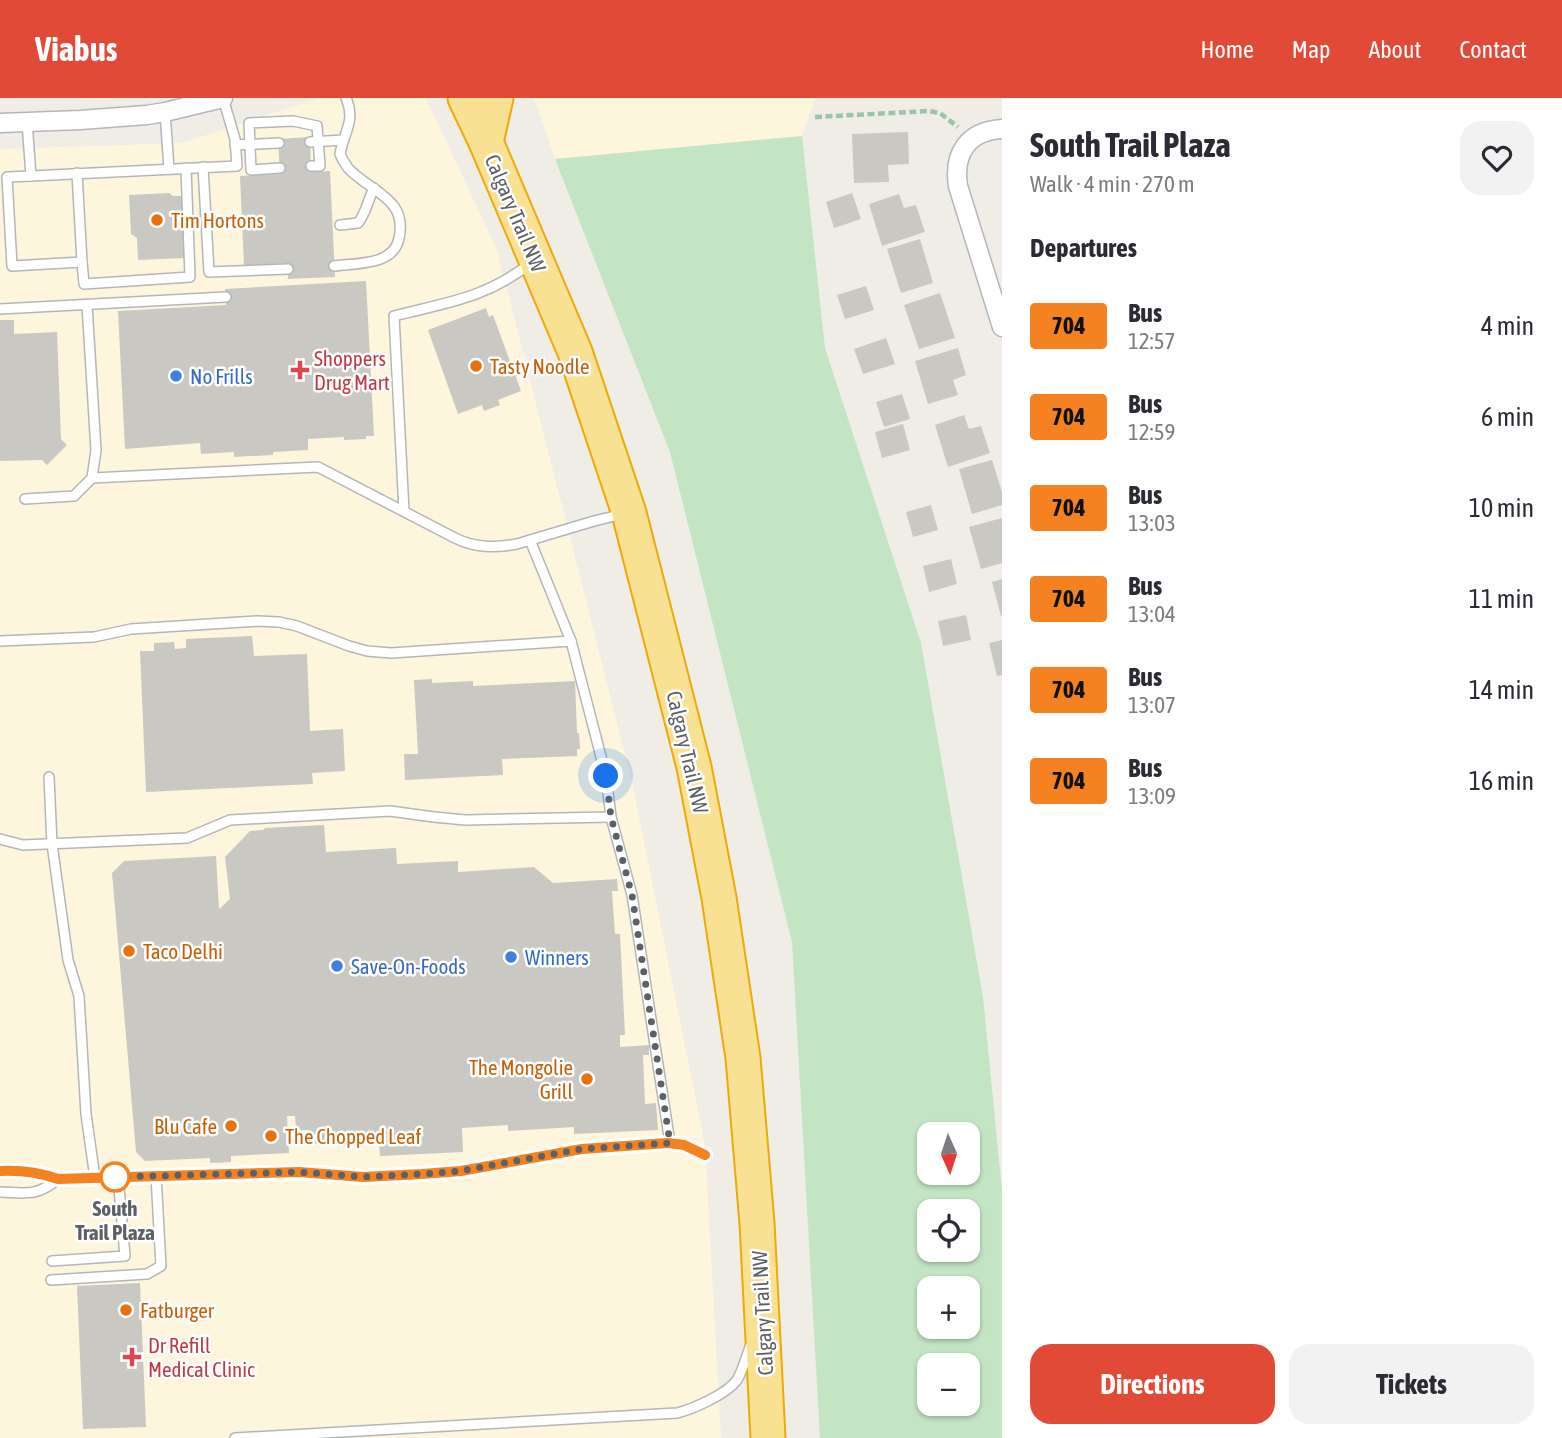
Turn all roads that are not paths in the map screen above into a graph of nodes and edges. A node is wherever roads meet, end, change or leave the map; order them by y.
1 (223, 98) edge
2 (346, 98) edge
3 (465, 98) edge
4 (496, 98) edge
5 (165, 112) junction
6 (27, 122) junction
7 (0, 123) edge
8 (1002, 129) edge
9 (343, 140) junction
10 (314, 142) junction
11 (486, 142) junction
12 (279, 143) dead end
13 (250, 144) junction
14 (235, 145) junction
15 (311, 166) dead end
16 (203, 167) junction
17 (186, 168) junction
18 (280, 168) dead end
19 (169, 169) junction
20 (77, 173) junction
21 (31, 176) junction
22 (374, 188) junction
23 (340, 225) dead end
24 (536, 259) junction
25 (82, 262) junction
26 (334, 266) dead end
27 (288, 269) dead end
28 (226, 297) dead end
29 (87, 305) junction
30 (0, 309) edge
31 (1002, 327) edge
32 (92, 478) junction
33 (25, 499) dead end
34 (404, 511) junction
35 (629, 513) junction
36 (530, 540) junction
37 (0, 641) edge
38 (571, 641) junction
39 (49, 777) dead end
40 (611, 817) junction
41 (0, 839) edge
42 (52, 844) junction
43 (670, 1143) junction
44 (705, 1155) dead end
45 (0, 1171) edge
46 (156, 1176) junction
47 (118, 1177) junction
48 (95, 1178) junction
49 (58, 1179) junction
50 (0, 1192) edge
51 (52, 1261) dead end
52 (51, 1280) dead end
53 (762, 1312) junction
54 (456, 1426) junction
55 (342, 1435) edge
56 (235, 1438) edge
57 (457, 1438) edge
58 (768, 1438) edge

1 - 5 street
1 - 14 lane
2 - 9 lane
3 - 11 highway, Calgary Trail NW
4 - 11 highway
5 - 6 street
5 - 19 lane
6 - 7 street
6 - 21 lane
8 - 31 street
9 - 10 lane
9 - 22 lane
10 - 13 lane
10 - 15 lane
11 - 24 highway, Calgary Trail NW
12 - 13 lane
13 - 14 lane
13 - 18 lane
14 - 16 lane
16 - 17 lane
16 - 27 lane
17 - 19 lane
17 - 25 lane
19 - 20 lane
20 - 21 lane
20 - 25 lane
21 - 25 lane
22 - 23 lane
22 - 26 lane
24 - 34 lane
24 - 35 highway, Calgary Trail NW
28 - 29 lane
29 - 30 lane
29 - 32 lane
32 - 33 lane
32 - 34 lane
34 - 36 lane
35 - 36 lane
35 - 53 highway, Calgary Trail NW
36 - 38 lane
37 - 38 lane
38 - 40 lane
39 - 42 lane
40 - 42 lane
40 - 43 lane
41 - 42 lane
42 - 48 lane
43 - 44 lane
43 - 46 lane
45 - 49 lane
46 - 47 lane
46 - 52 lane
47 - 48 lane
47 - 51 lane
48 - 49 lane
49 - 50 lane
53 - 54 lane
53 - 58 highway, Calgary Trail NW
54 - 55 lane
54 - 57 lane
55 - 56 lane

